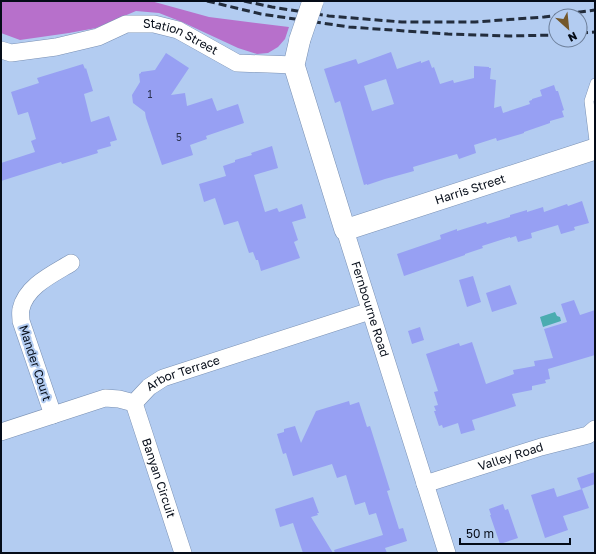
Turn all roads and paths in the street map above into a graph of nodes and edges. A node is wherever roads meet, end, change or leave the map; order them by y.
1 (313, 1) edge
2 (1, 50) edge
3 (294, 65) junction
4 (595, 83) edge
5 (595, 149) edge
6 (345, 230) junction
7 (71, 263) dead end
8 (370, 311) junction
9 (134, 403) junction
10 (53, 415) junction
11 (595, 428) edge
12 (1, 432) edge
13 (425, 484) junction
14 (183, 553) edge
15 (447, 553) edge

1 - 3 street, bridge
2 - 3 street, Station Street
3 - 6 street, Fernbourne Road
4 - 5 lane
5 - 6 street, Harris Street
6 - 8 street, Fernbourne Road
7 - 10 street, Mander Court
8 - 9 street, Arbor Terrace
8 - 13 street, Fernbourne Road
9 - 10 street, Arbor Terrace
9 - 14 street, Banyan Circuit
10 - 12 street, Arbor Terrace
11 - 13 street, Valley Road
13 - 15 street, Fernbourne Road

